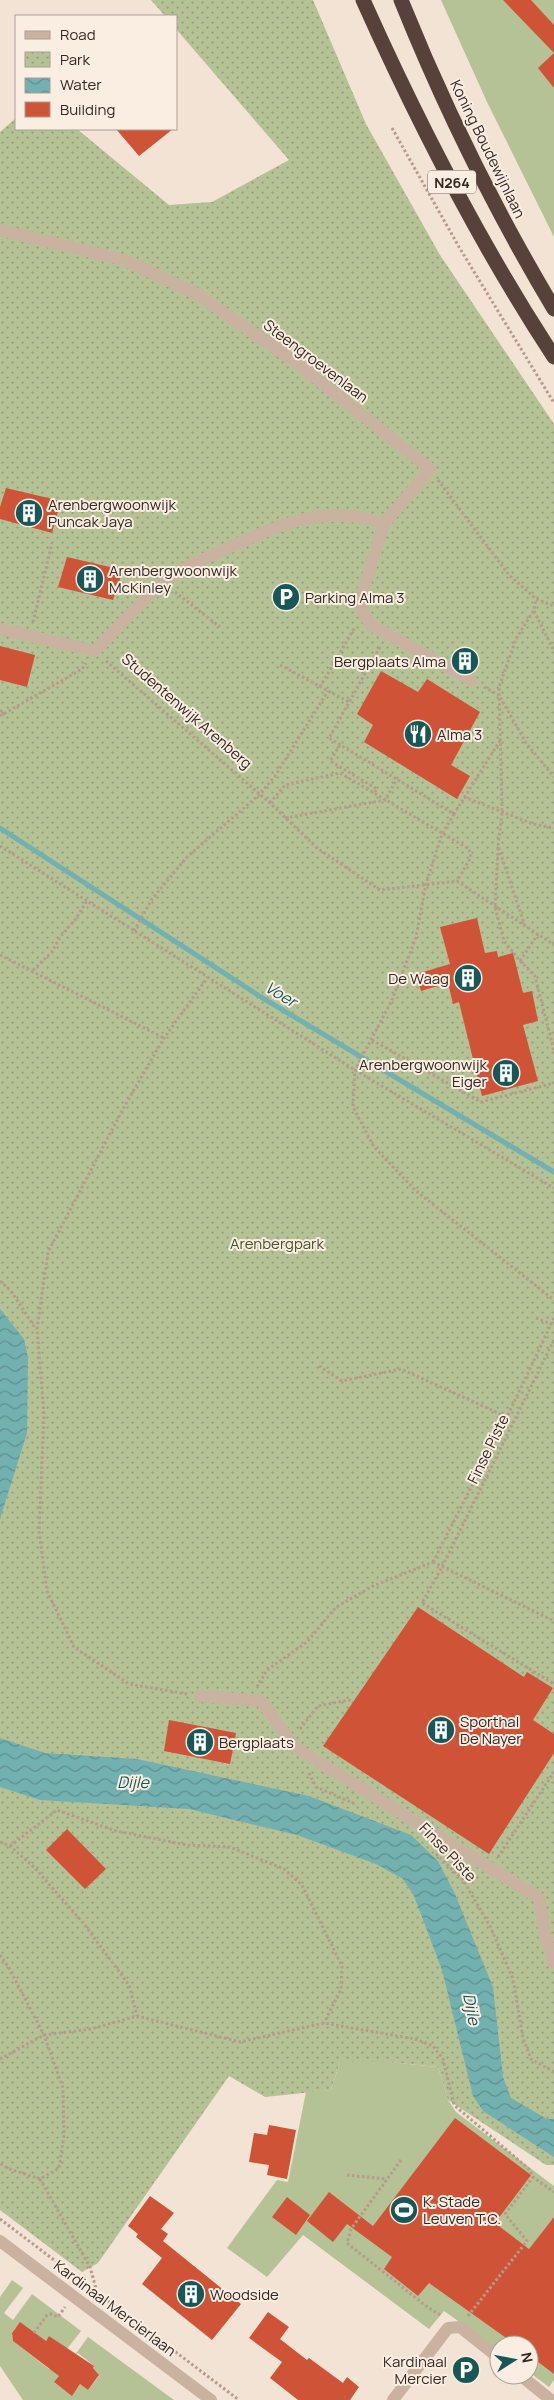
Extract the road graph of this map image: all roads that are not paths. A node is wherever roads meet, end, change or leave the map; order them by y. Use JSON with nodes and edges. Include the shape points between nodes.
{"nodes":[{"id":1,"x":363,"y":0,"type":"edge"},
{"id":2,"x":402,"y":0,"type":"edge"},
{"id":3,"x":0,"y":230,"type":"edge"},
{"id":4,"x":554,"y":309,"type":"edge"},
{"id":5,"x":554,"y":357,"type":"edge"},
{"id":6,"x":384,"y":524,"type":"junction"},
{"id":7,"x":0,"y":629,"type":"edge"},
{"id":8,"x":471,"y":680,"type":"dead end"},
{"id":9,"x":200,"y":1696,"type":"road end"},
{"id":10,"x":554,"y":1963,"type":"edge"},
{"id":11,"x":0,"y":2241,"type":"edge"},
{"id":12,"x":489,"y":2350,"type":"edge"},
{"id":13,"x":535,"y":2385,"type":"edge"},
{"id":14,"x":552,"y":2397,"type":"edge"},
{"id":15,"x":211,"y":2400,"type":"edge"},
{"id":16,"x":392,"y":2400,"type":"edge"}],
"edges":[{"from":1,"to":5,"type":"highway","number":"N264","via":[[395,71],[462,201]]},
{"from":2,"to":4,"type":"highway","name":"Koning Boudewijnlaan","number":"N264","via":[[426,62],[494,204]]},
{"from":3,"to":6,"type":"street","name":"Steengroevenlaan","via":[[124,260],[195,293],[293,360],[430,469]]},
{"from":6,"to":7,"type":"street","via":[[369,519],[314,516],[276,526],[202,560],[162,583],[94,651]]},
{"from":6,"to":8,"type":"street","via":[[362,594],[363,613],[371,625]]},
{"from":9,"to":10,"type":"street","via":[[261,1701],[296,1748],[539,1898],[546,1940]]},
{"from":11,"to":15,"type":"street","name":"Kardinaal Mercierlaan"},
{"from":12,"to":16,"type":"street","via":[[460,2327],[448,2328]]},
{"from":13,"to":14,"type":"street"}]}
